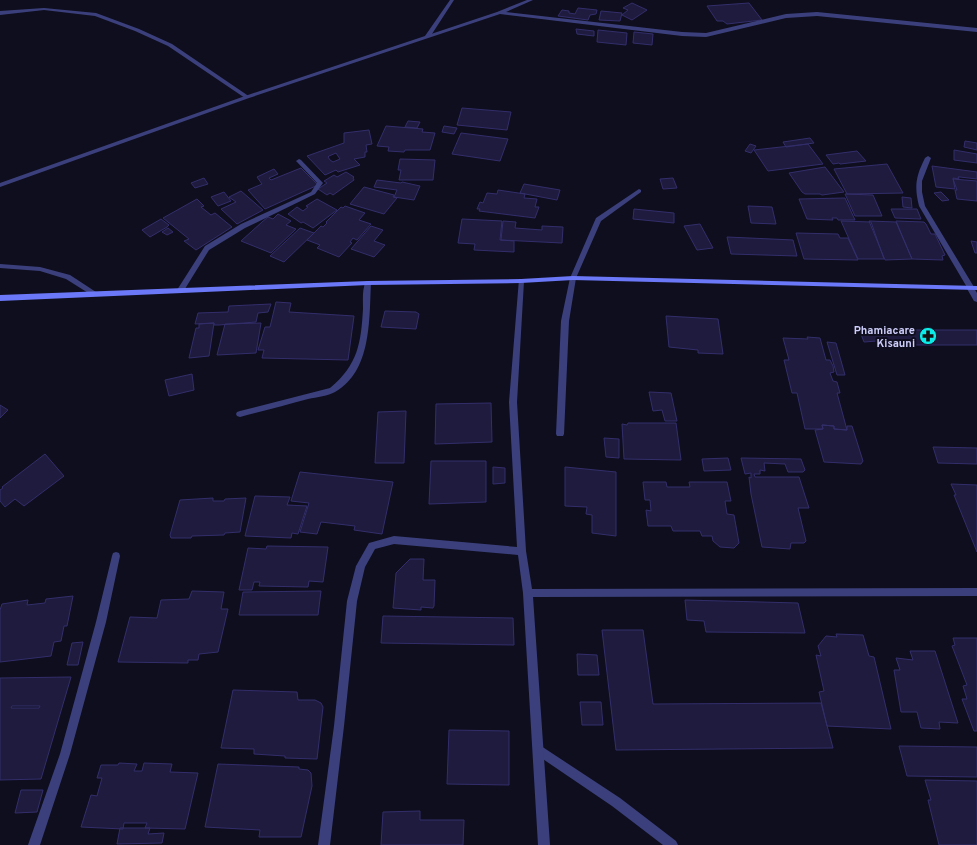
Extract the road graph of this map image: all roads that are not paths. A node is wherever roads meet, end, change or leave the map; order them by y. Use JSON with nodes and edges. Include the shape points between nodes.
{"nodes":[{"id":1,"x":452,"y":0,"type":"edge"},
{"id":2,"x":532,"y":0,"type":"edge"},
{"id":3,"x":0,"y":13,"type":"edge"},
{"id":4,"x":499,"y":13,"type":"junction"},
{"id":5,"x":977,"y":30,"type":"edge"},
{"id":6,"x":428,"y":36,"type":"junction"},
{"id":7,"x":247,"y":97,"type":"junction"},
{"id":8,"x":928,"y":158,"type":"dead end"},
{"id":9,"x":299,"y":161,"type":"dead end"},
{"id":10,"x":0,"y":185,"type":"edge"},
{"id":11,"x":639,"y":191,"type":"dead end"},
{"id":12,"x":0,"y":266,"type":"edge"},
{"id":13,"x":572,"y":278,"type":"junction"},
{"id":14,"x":521,"y":281,"type":"junction"},
{"id":15,"x":368,"y":283,"type":"junction"},
{"id":16,"x":974,"y":288,"type":"edge"},
{"id":17,"x":181,"y":290,"type":"junction"},
{"id":18,"x":95,"y":294,"type":"junction"},
{"id":19,"x":0,"y":298,"type":"edge"},
{"id":20,"x":977,"y":300,"type":"edge"},
{"id":21,"x":240,"y":414,"type":"dead end"},
{"id":22,"x":560,"y":434,"type":"dead end"},
{"id":23,"x":522,"y":551,"type":"junction"},
{"id":24,"x":116,"y":556,"type":"dead end"},
{"id":25,"x":977,"y":592,"type":"edge"},
{"id":26,"x":528,"y":593,"type":"junction"},
{"id":27,"x":538,"y":749,"type":"junction"},
{"id":28,"x":34,"y":845,"type":"edge"},
{"id":29,"x":324,"y":845,"type":"edge"},
{"id":30,"x":544,"y":845,"type":"edge"},
{"id":31,"x":672,"y":845,"type":"edge"}],
"edges":[{"from":1,"to":6,"type":"street"},
{"from":2,"to":4,"type":"street"},
{"from":3,"to":7,"type":"street","via":[[44,9],[96,15],[170,45]]},
{"from":4,"to":5,"type":"street","via":[[706,35],[786,16],[817,14]]},
{"from":4,"to":6,"type":"street"},
{"from":6,"to":7,"type":"street"},
{"from":7,"to":10,"type":"street"},
{"from":8,"to":16,"type":"street","via":[[919,178],[918,191],[922,206]]},
{"from":9,"to":17,"type":"street","via":[[320,183],[318,188],[313,193],[243,226],[207,248]]},
{"from":11,"to":13,"type":"street","via":[[598,220]]},
{"from":12,"to":18,"type":"street","via":[[40,269],[68,277]]},
{"from":13,"to":14,"type":"main road"},
{"from":13,"to":16,"type":"main road"},
{"from":13,"to":22,"type":"street","via":[[565,321]]},
{"from":14,"to":15,"type":"main road"},
{"from":14,"to":23,"type":"street","via":[[513,402]]},
{"from":15,"to":17,"type":"main road"},
{"from":15,"to":21,"type":"street","via":[[364,341],[355,368],[343,383],[332,390]]},
{"from":16,"to":20,"type":"street"},
{"from":17,"to":18,"type":"main road"},
{"from":18,"to":19,"type":"main road"},
{"from":23,"to":26,"type":"street"},
{"from":23,"to":29,"type":"street","via":[[394,540],[372,546],[361,566],[352,601]]},
{"from":24,"to":28,"type":"street","via":[[65,754]]},
{"from":25,"to":26,"type":"street"},
{"from":26,"to":27,"type":"street"},
{"from":27,"to":30,"type":"street"},
{"from":27,"to":31,"type":"street","via":[[616,802]]}]}
